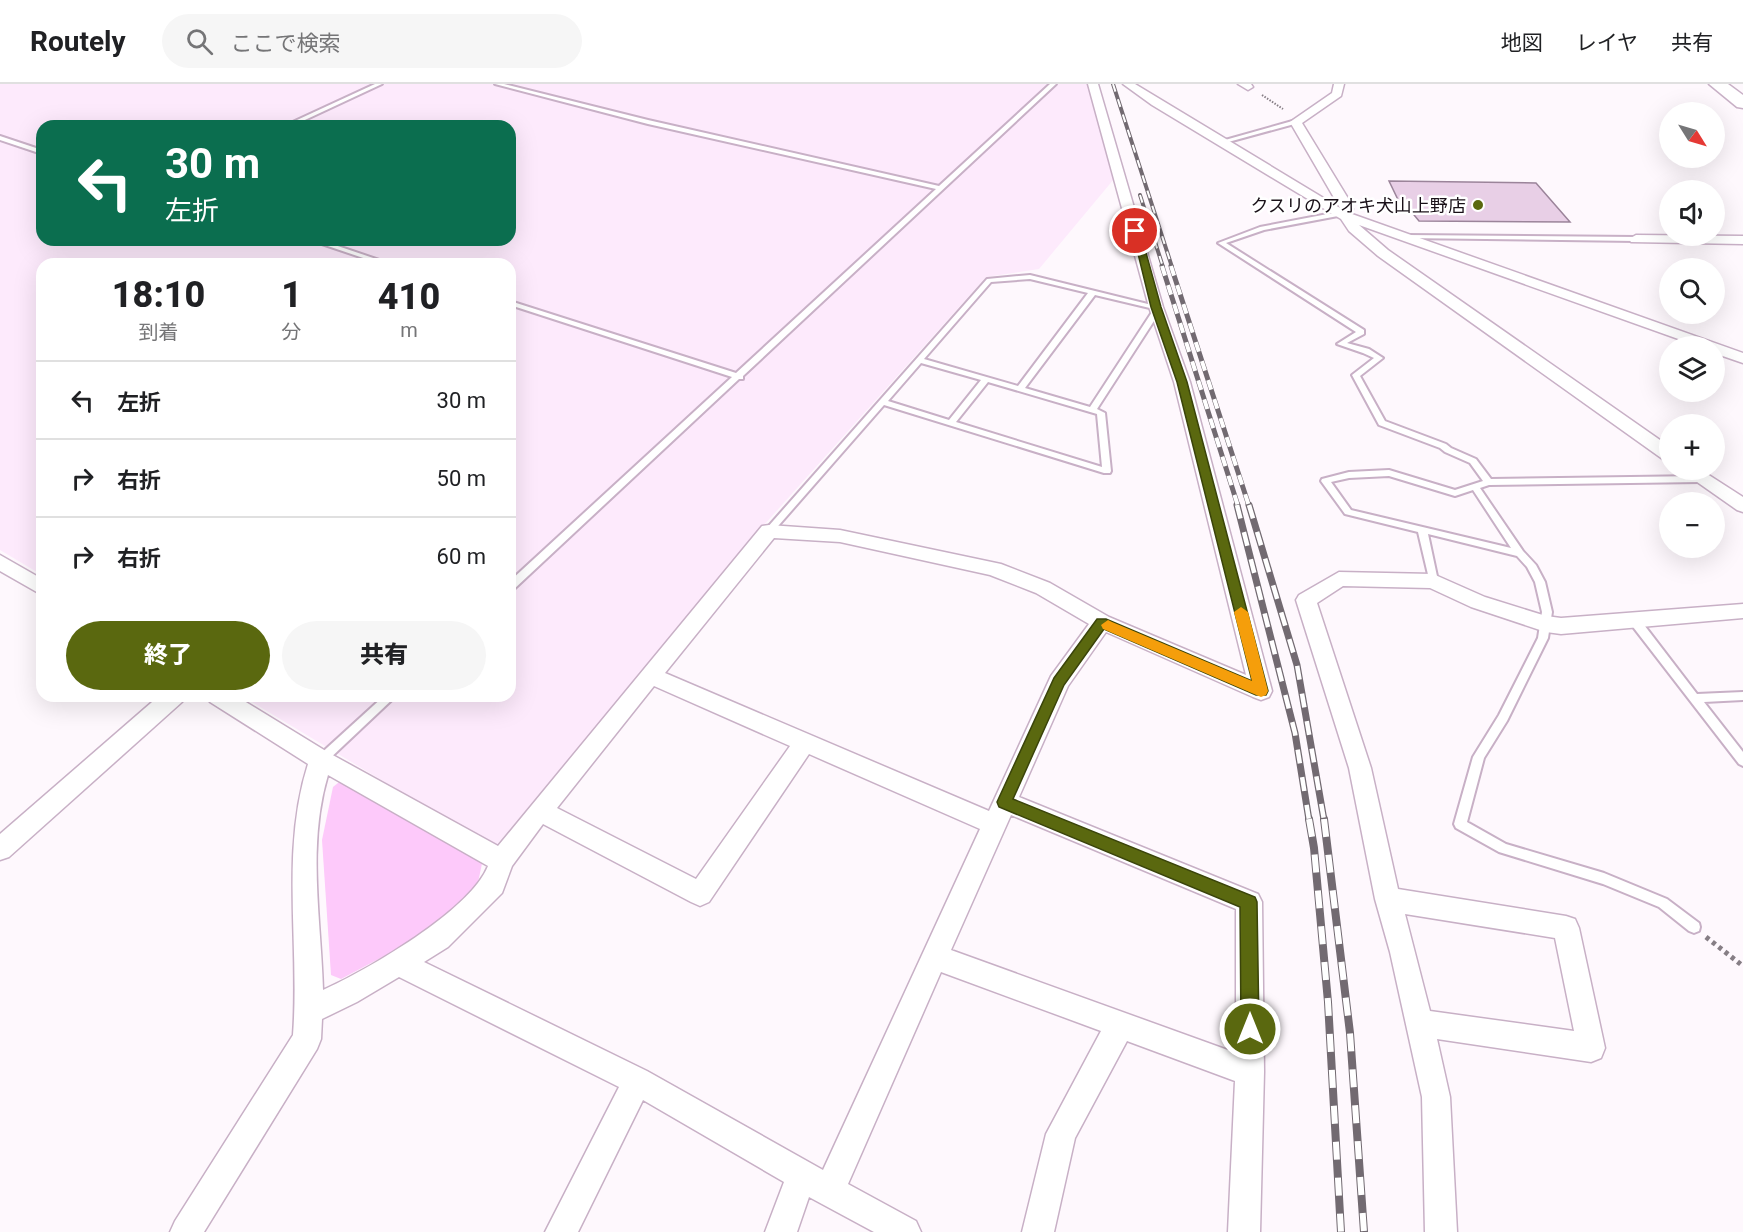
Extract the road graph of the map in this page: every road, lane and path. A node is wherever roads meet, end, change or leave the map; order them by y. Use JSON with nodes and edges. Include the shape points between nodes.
{"nodes":[{"id":1,"x":379,"y":84,"type":"edge"},
{"id":2,"x":498,"y":84,"type":"edge"},
{"id":3,"x":1053,"y":84,"type":"edge"},
{"id":4,"x":1093,"y":84,"type":"edge"},
{"id":5,"x":1128,"y":84,"type":"edge"},
{"id":6,"x":1339,"y":84,"type":"edge"},
{"id":7,"x":1717,"y":84,"type":"edge"},
{"id":8,"x":1245,"y":86,"type":"edge"},
{"id":9,"x":1743,"y":103,"type":"edge"},
{"id":10,"x":299,"y":120,"type":"edge"},
{"id":11,"x":1298,"y":121,"type":"junction"},
{"id":12,"x":0,"y":138,"type":"edge"},
{"id":13,"x":1221,"y":142,"type":"junction"},
{"id":14,"x":36,"y":150,"type":"edge"},
{"id":15,"x":940,"y":188,"type":"junction"},
{"id":16,"x":1345,"y":216,"type":"junction"},
{"id":17,"x":1406,"y":237,"type":"junction"},
{"id":18,"x":1636,"y":239,"type":"joint"},
{"id":19,"x":1743,"y":240,"type":"edge"},
{"id":20,"x":332,"y":246,"type":"edge"},
{"id":21,"x":369,"y":258,"type":"edge"},
{"id":22,"x":1093,"y":292,"type":"junction"},
{"id":23,"x":516,"y":305,"type":"edge"},
{"id":24,"x":1156,"y":308,"type":"junction"},
{"id":25,"x":1682,"y":336,"type":"edge"},
{"id":26,"x":1725,"y":351,"type":"edge"},
{"id":27,"x":1743,"y":358,"type":"edge"},
{"id":28,"x":920,"y":360,"type":"junction"},
{"id":29,"x":740,"y":377,"type":"junction"},
{"id":30,"x":986,"y":379,"type":"junction"},
{"id":31,"x":1020,"y":389,"type":"junction"},
{"id":32,"x":883,"y":402,"type":"junction"},
{"id":33,"x":1092,"y":410,"type":"junction"},
{"id":34,"x":951,"y":423,"type":"junction"},
{"id":35,"x":1659,"y":448,"type":"edge"},
{"id":36,"x":1659,"y":475,"type":"edge"},
{"id":37,"x":1704,"y":480,"type":"edge"},
{"id":38,"x":1488,"y":482,"type":"junction"},
{"id":39,"x":1475,"y":487,"type":"junction"},
{"id":40,"x":1743,"y":506,"type":"edge"},
{"id":41,"x":1422,"y":530,"type":"junction"},
{"id":42,"x":770,"y":531,"type":"junction"},
{"id":43,"x":1520,"y":553,"type":"junction"},
{"id":44,"x":0,"y":562,"type":"edge"},
{"id":45,"x":1433,"y":581,"type":"junction"},
{"id":46,"x":516,"y":582,"type":"edge"},
{"id":47,"x":36,"y":584,"type":"edge"},
{"id":48,"x":1743,"y":611,"type":"edge"},
{"id":49,"x":1634,"y":620,"type":"junction"},
{"id":50,"x":1102,"y":622,"type":"junction"},
{"id":51,"x":1546,"y":624,"type":"junction"},
{"id":52,"x":652,"y":676,"type":"junction"},
{"id":53,"x":1743,"y":696,"type":"edge"},
{"id":54,"x":1696,"y":698,"type":"junction"},
{"id":55,"x":167,"y":702,"type":"edge"},
{"id":56,"x":228,"y":702,"type":"edge"},
{"id":57,"x":384,"y":702,"type":"edge"},
{"id":58,"x":806,"y":741,"type":"junction"},
{"id":59,"x":321,"y":759,"type":"junction"},
{"id":60,"x":1743,"y":761,"type":"edge"},
{"id":61,"x":540,"y":811,"type":"junction"},
{"id":62,"x":999,"y":813,"type":"junction"},
{"id":63,"x":0,"y":849,"type":"edge"},
{"id":64,"x":502,"y":861,"type":"junction"},
{"id":65,"x":1388,"y":898,"type":"junction"},
{"id":66,"x":1694,"y":927,"type":"joint"},
{"id":67,"x":934,"y":957,"type":"junction"},
{"id":68,"x":397,"y":962,"type":"junction"},
{"id":69,"x":1743,"y":966,"type":"edge"},
{"id":70,"x":311,"y":1010,"type":"junction"},
{"id":71,"x":1420,"y":1023,"type":"junction"},
{"id":72,"x":1120,"y":1025,"type":"junction"},
{"id":73,"x":1250,"y":1072,"type":"junction"},
{"id":74,"x":637,"y":1082,"type":"junction"},
{"id":75,"x":801,"y":1176,"type":"junction"},
{"id":76,"x":829,"y":1191,"type":"junction"},
{"id":77,"x":186,"y":1232,"type":"edge"},
{"id":78,"x":561,"y":1232,"type":"edge"},
{"id":79,"x":781,"y":1232,"type":"edge"},
{"id":80,"x":905,"y":1232,"type":"edge"},
{"id":81,"x":1038,"y":1232,"type":"edge"},
{"id":82,"x":1244,"y":1232,"type":"edge"},
{"id":83,"x":1441,"y":1232,"type":"edge"}],
"edges":[{"from":1,"to":10,"type":"lane"},
{"from":2,"to":15,"type":"lane"},
{"from":3,"to":15,"type":"lane"},
{"from":4,"to":24,"type":"street"},
{"from":5,"to":13,"type":"street"},
{"from":6,"to":11,"type":"street","via":[[1337,94]]},
{"from":7,"to":9,"type":"main road"},
{"from":8,"to":11,"type":"path"},
{"from":11,"to":13,"type":"lane"},
{"from":11,"to":16,"type":"street","via":[[1343,200]]},
{"from":12,"to":14,"type":"lane"},
{"from":13,"to":16,"type":"street"},
{"from":15,"to":29,"type":"lane"},
{"from":16,"to":17,"type":"street"},
{"from":16,"to":35,"type":"street","via":[[1383,253]]},
{"from":16,"to":38,"type":"lane","via":[[1262,228],[1221,243],[1361,333],[1341,344],[1379,358],[1356,375],[1382,423],[1473,461]]},
{"from":17,"to":18,"type":"lane"},
{"from":17,"to":25,"type":"street"},
{"from":18,"to":19,"type":"street"},
{"from":20,"to":21,"type":"lane"},
{"from":22,"to":24,"type":"lane"},
{"from":22,"to":28,"type":"lane","via":[[1030,277],[989,280]]},
{"from":22,"to":31,"type":"lane"},
{"from":23,"to":29,"type":"lane"},
{"from":24,"to":33,"type":"lane"},
{"from":24,"to":50,"type":"street","via":[[1182,382],[1261,691]]},
{"from":26,"to":27,"type":"street"},
{"from":28,"to":30,"type":"lane"},
{"from":28,"to":32,"type":"lane"},
{"from":29,"to":46,"type":"lane"},
{"from":30,"to":31,"type":"lane"},
{"from":30,"to":34,"type":"lane"},
{"from":31,"to":33,"type":"lane"},
{"from":32,"to":34,"type":"lane"},
{"from":32,"to":42,"type":"lane"},
{"from":33,"to":34,"type":"lane","via":[[1101,413],[1107,471]]},
{"from":36,"to":38,"type":"lane"},
{"from":37,"to":40,"type":"street"},
{"from":38,"to":39,"type":"lane"},
{"from":39,"to":41,"type":"lane","via":[[1455,493],[1389,473],[1325,481],[1348,512]]},
{"from":39,"to":43,"type":"lane"},
{"from":41,"to":43,"type":"lane"},
{"from":41,"to":45,"type":"lane"},
{"from":42,"to":50,"type":"street","via":[[840,536],[994,568],[1043,588]]},
{"from":42,"to":52,"type":"street"},
{"from":43,"to":51,"type":"lane","via":[[1540,582]]},
{"from":44,"to":47,"type":"street"},
{"from":45,"to":51,"type":"street","via":[[1478,602]]},
{"from":45,"to":65,"type":"street","via":[[1339,579],[1306,600],[1360,768]]},
{"from":48,"to":49,"type":"street"},
{"from":49,"to":51,"type":"street"},
{"from":49,"to":54,"type":"lane"},
{"from":50,"to":62,"type":"street","via":[[1059,682]]},
{"from":51,"to":66,"type":"lane","via":[[1543,638],[1503,718],[1479,757],[1460,824],[1503,848],[1604,879],[1663,903]]},
{"from":52,"to":58,"type":"street"},
{"from":52,"to":61,"type":"street"},
{"from":53,"to":54,"type":"lane"},
{"from":54,"to":60,"type":"lane"},
{"from":55,"to":63,"type":"street"},
{"from":56,"to":59,"type":"street"},
{"from":57,"to":59,"type":"lane"},
{"from":58,"to":61,"type":"street","via":[[700,894]]},
{"from":58,"to":62,"type":"street"},
{"from":59,"to":64,"type":"street"},
{"from":59,"to":70,"type":"street","via":[[311,784],[305,847]]},
{"from":61,"to":64,"type":"street"},
{"from":62,"to":67,"type":"street"},
{"from":62,"to":73,"type":"street","via":[[1249,902]]},
{"from":64,"to":68,"type":"street","via":[[493,885],[439,938]]},
{"from":65,"to":71,"type":"street"},
{"from":65,"to":71,"type":"street","via":[[1566,928],[1591,1048]]},
{"from":66,"to":69,"type":"path"},
{"from":67,"to":72,"type":"street"},
{"from":67,"to":76,"type":"street"},
{"from":68,"to":70,"type":"street"},
{"from":68,"to":74,"type":"street"},
{"from":70,"to":77,"type":"street","via":[[307,1039]]},
{"from":71,"to":83,"type":"street","via":[[1436,1097]]},
{"from":72,"to":73,"type":"street"},
{"from":72,"to":81,"type":"street","via":[[1061,1134]]},
{"from":73,"to":82,"type":"street"},
{"from":74,"to":75,"type":"street"},
{"from":74,"to":78,"type":"street"},
{"from":75,"to":76,"type":"street"},
{"from":75,"to":79,"type":"street"},
{"from":76,"to":80,"type":"street"}]}
